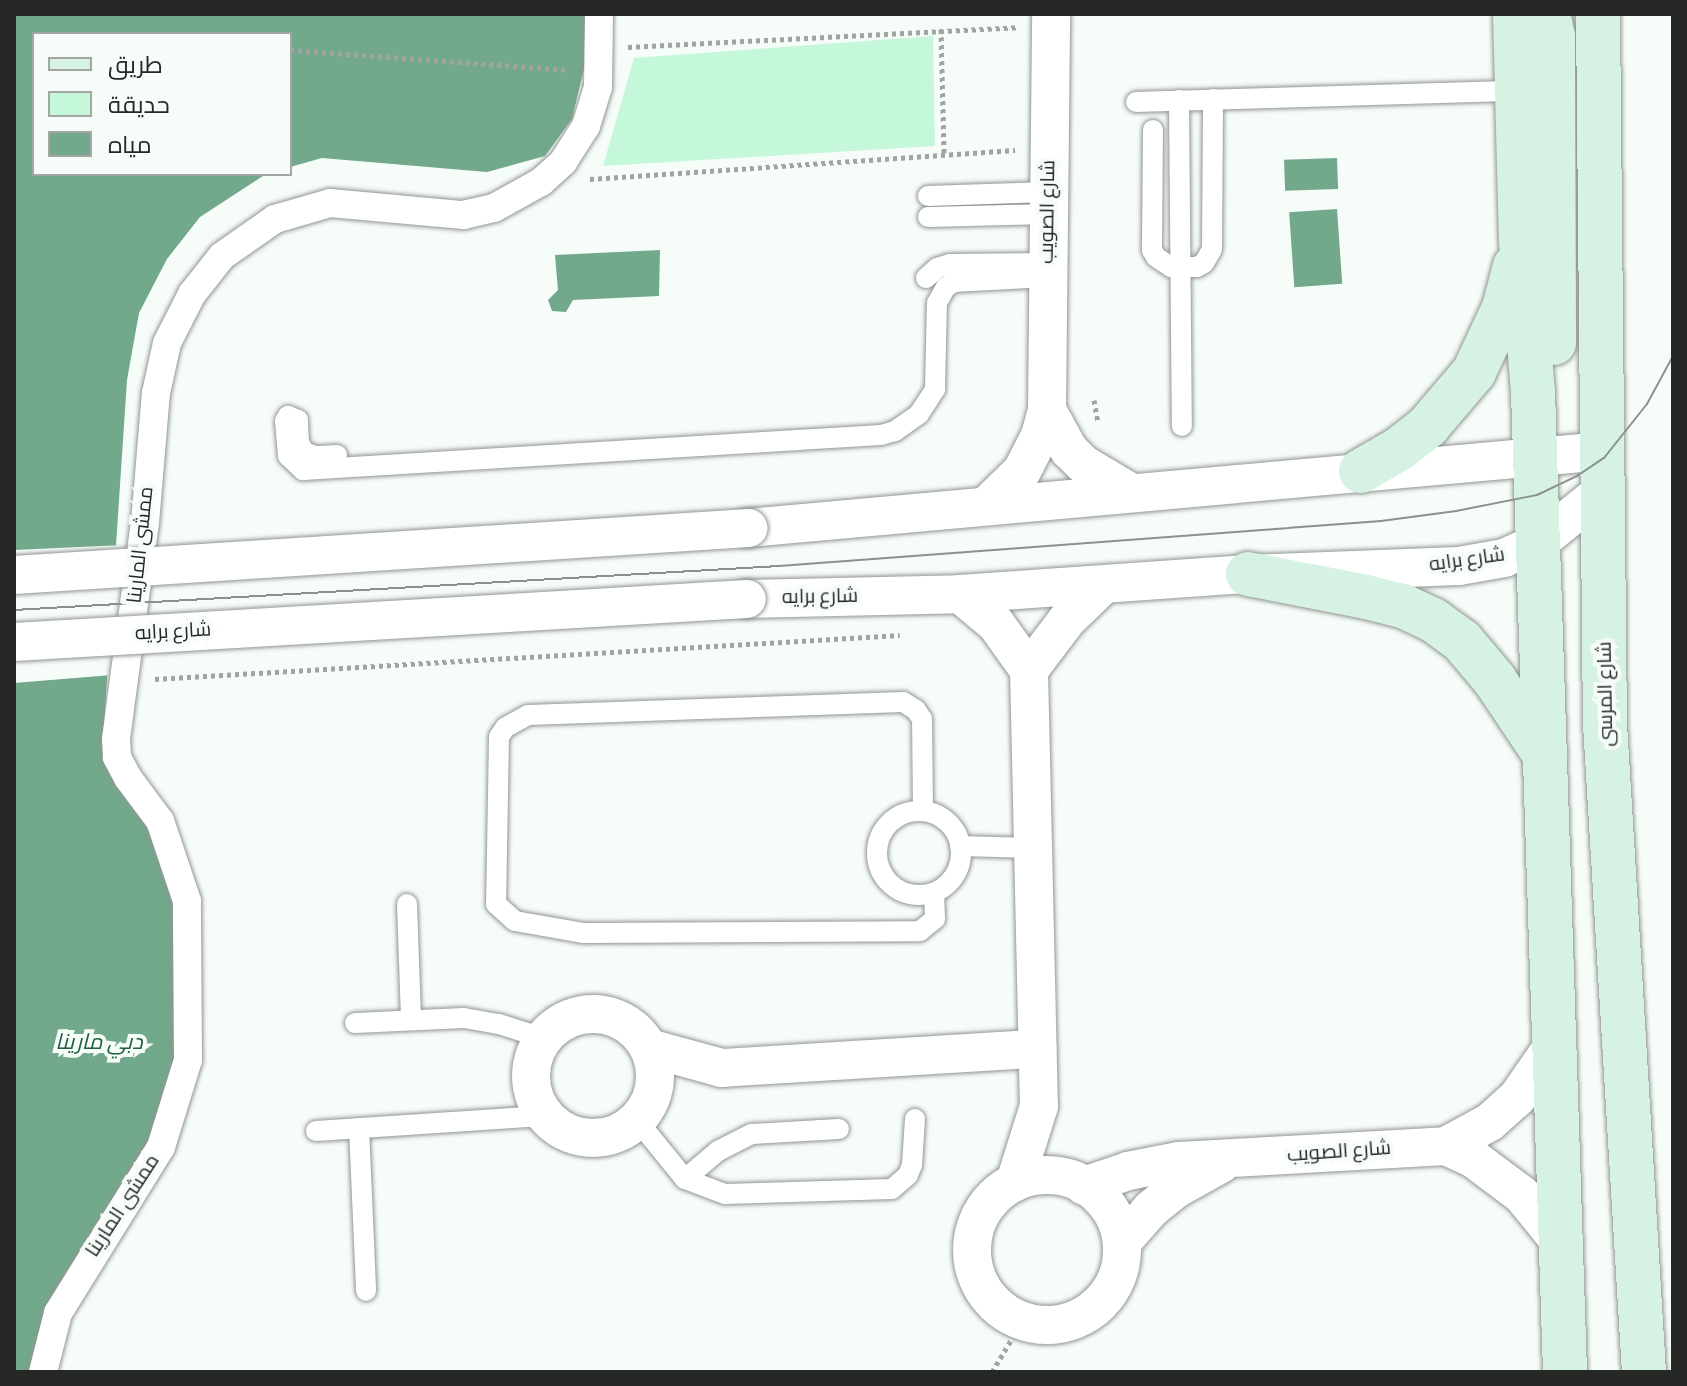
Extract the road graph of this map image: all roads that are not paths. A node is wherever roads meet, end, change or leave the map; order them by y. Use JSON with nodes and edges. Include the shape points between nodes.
{"nodes":[{"id":1,"x":599,"y":14,"type":"edge"},
{"id":2,"x":1515,"y":14,"type":"edge"},
{"id":3,"x":1548,"y":14,"type":"edge"},
{"id":4,"x":1598,"y":14,"type":"edge"},
{"id":5,"x":1051,"y":20,"type":"edge"},
{"id":6,"x":1515,"y":91,"type":"junction"},
{"id":7,"x":1213,"y":99,"type":"junction"},
{"id":8,"x":1179,"y":100,"type":"junction"},
{"id":9,"x":1136,"y":102,"type":"dead end"},
{"id":10,"x":1153,"y":130,"type":"dead end"},
{"id":11,"x":928,"y":196,"type":"dead end"},
{"id":12,"x":1048,"y":203,"type":"junction"},
{"id":13,"x":928,"y":217,"type":"dead end"},
{"id":14,"x":1521,"y":241,"type":"junction"},
{"id":15,"x":1181,"y":267,"type":"junction"},
{"id":16,"x":1047,"y":270,"type":"junction"},
{"id":17,"x":926,"y":278,"type":"dead end"},
{"id":18,"x":1047,"y":410,"type":"junction"},
{"id":19,"x":1182,"y":426,"type":"dead end"},
{"id":20,"x":1541,"y":454,"type":"junction"},
{"id":21,"x":337,"y":455,"type":"dead end"},
{"id":22,"x":1604,"y":468,"type":"junction"},
{"id":23,"x":1361,"y":471,"type":"junction"},
{"id":24,"x":1130,"y":492,"type":"junction"},
{"id":25,"x":986,"y":506,"type":"junction"},
{"id":26,"x":1539,"y":560,"type":"junction"},
{"id":27,"x":1248,"y":574,"type":"junction"},
{"id":28,"x":14,"y":575,"type":"edge"},
{"id":29,"x":1103,"y":585,"type":"junction"},
{"id":30,"x":960,"y":594,"type":"junction"},
{"id":31,"x":14,"y":642,"type":"edge"},
{"id":32,"x":1029,"y":670,"type":"junction"},
{"id":33,"x":1605,"y":724,"type":"junction"},
{"id":34,"x":1545,"y":755,"type":"junction"},
{"id":35,"x":923,"y":811,"type":"junction"},
{"id":36,"x":960,"y":846,"type":"junction"},
{"id":37,"x":1033,"y":848,"type":"junction"},
{"id":38,"x":934,"y":893,"type":"junction"},
{"id":39,"x":407,"y":904,"type":"dead end"},
{"id":40,"x":411,"y":1018,"type":"junction"},
{"id":41,"x":355,"y":1023,"type":"dead end"},
{"id":42,"x":543,"y":1038,"type":"junction"},
{"id":43,"x":1553,"y":1046,"type":"junction"},
{"id":44,"x":649,"y":1048,"type":"junction"},
{"id":45,"x":1037,"y":1049,"type":"junction"},
{"id":46,"x":722,"y":1068,"type":"junction"},
{"id":47,"x":1039,"y":1106,"type":"junction"},
{"id":48,"x":643,"y":1112,"type":"junction"},
{"id":49,"x":543,"y":1116,"type":"junction"},
{"id":50,"x":915,"y":1119,"type":"dead end"},
{"id":51,"x":359,"y":1128,"type":"junction"},
{"id":52,"x":839,"y":1129,"type":"dead end"},
{"id":53,"x":316,"y":1131,"type":"dead end"},
{"id":54,"x":1446,"y":1146,"type":"junction"},
{"id":55,"x":1231,"y":1159,"type":"junction"},
{"id":56,"x":685,"y":1179,"type":"junction"},
{"id":57,"x":1015,"y":1182,"type":"junction"},
{"id":58,"x":1077,"y":1182,"type":"junction"},
{"id":59,"x":1122,"y":1242,"type":"junction"},
{"id":60,"x":1560,"y":1242,"type":"junction"},
{"id":61,"x":366,"y":1291,"type":"dead end"},
{"id":62,"x":43,"y":1372,"type":"edge"},
{"id":63,"x":1565,"y":1372,"type":"edge"},
{"id":64,"x":1644,"y":1372,"type":"edge"}],
"edges":[{"from":1,"to":62,"type":"street","name":"ممشى المارينا","via":[[598,87],[586,126],[563,162],[541,182],[494,208],[463,215],[330,203],[275,219],[222,256],[192,294],[167,343],[156,393],[116,739],[117,757],[128,778],[155,811],[187,901],[188,1060],[161,1147],[58,1313]]},
{"from":2,"to":6,"type":"main road"},
{"from":3,"to":20,"type":"main road","via":[[1553,36],[1556,251]]},
{"from":4,"to":22,"type":"main road","name":"شارع المرسى"},
{"from":5,"to":12,"type":"street","name":"شارع الصويب"},
{"from":6,"to":7,"type":"lane"},
{"from":6,"to":14,"type":"main road"},
{"from":7,"to":8,"type":"lane"},
{"from":7,"to":15,"type":"lane","via":[[1212,249],[1204,263]]},
{"from":8,"to":9,"type":"lane"},
{"from":8,"to":15,"type":"lane"},
{"from":10,"to":15,"type":"lane","via":[[1152,250],[1163,264]]},
{"from":11,"to":12,"type":"lane"},
{"from":12,"to":13,"type":"lane"},
{"from":12,"to":16,"type":"street","name":"شارع الصويب"},
{"from":14,"to":20,"type":"main road"},
{"from":14,"to":23,"type":"main road","via":[[1504,308],[1474,372],[1428,426]]},
{"from":15,"to":19,"type":"lane"},
{"from":16,"to":17,"type":"lane","via":[[950,264]]},
{"from":16,"to":18,"type":"street","name":"شارع الصويب"},
{"from":16,"to":21,"type":"lane","via":[[946,287],[937,303],[935,389],[919,414],[881,435],[303,470],[288,456],[288,416],[297,418],[304,452]]},
{"from":18,"to":24,"type":"street","name":"شارع الصويب","via":[[1083,464]]},
{"from":18,"to":25,"type":"street","name":"شارع الصويب","via":[[1022,471]]},
{"from":20,"to":22,"type":"main road","via":[[1551,475],[1573,488],[1586,485]]},
{"from":20,"to":23,"type":"street"},
{"from":20,"to":26,"type":"main road"},
{"from":22,"to":26,"type":"street","name":"شارع برايه"},
{"from":22,"to":33,"type":"main road","name":"شارع المرسى"},
{"from":23,"to":24,"type":"street"},
{"from":24,"to":25,"type":"street"},
{"from":25,"to":28,"type":"street","bridge":true,"via":[[748,528]]},
{"from":26,"to":27,"type":"street","name":"شارع برايه"},
{"from":26,"to":33,"type":"main road","via":[[1583,592]]},
{"from":26,"to":34,"type":"main road"},
{"from":27,"to":29,"type":"street","name":"شارع برايه"},
{"from":27,"to":34,"type":"main road","via":[[1378,600],[1433,620],[1462,641],[1494,679]]},
{"from":29,"to":30,"type":"street","name":"شارع برايه"},
{"from":29,"to":32,"type":"street","via":[[1067,620]]},
{"from":30,"to":31,"type":"street","name":"شارع برايه","bridge":true,"via":[[747,599]]},
{"from":30,"to":32,"type":"street","via":[[996,624]]},
{"from":32,"to":37,"type":"street"},
{"from":33,"to":64,"type":"main road","name":"شارع المرسى"},
{"from":34,"to":43,"type":"main road"},
{"from":35,"to":36,"type":"lane","via":[[943,818]]},
{"from":35,"to":38,"type":"lane","via":[[904,813],[888,824],[878,840],[876,859],[883,877],[897,890]]},
{"from":35,"to":38,"type":"lane","via":[[922,719],[903,702],[528,715],[499,737],[496,904],[515,921],[584,933],[920,931],[935,919]]},
{"from":36,"to":37,"type":"lane"},
{"from":36,"to":38,"type":"lane","via":[[956,874]]},
{"from":37,"to":45,"type":"street"},
{"from":39,"to":40,"type":"lane"},
{"from":40,"to":41,"type":"lane"},
{"from":40,"to":42,"type":"lane","via":[[464,1018]]},
{"from":42,"to":44,"type":"street","via":[[558,1023],[599,1014],[619,1019]]},
{"from":42,"to":49,"type":"street","via":[[530,1077]]},
{"from":43,"to":54,"type":"street","name":"شارع الصويب","via":[[1517,1098],[1490,1122]]},
{"from":43,"to":60,"type":"main road"},
{"from":44,"to":46,"type":"street"},
{"from":44,"to":48,"type":"street","via":[[655,1075]]},
{"from":45,"to":46,"type":"street"},
{"from":45,"to":47,"type":"street"},
{"from":46,"to":48,"type":"street"},
{"from":47,"to":57,"type":"street"},
{"from":47,"to":58,"type":"street"},
{"from":48,"to":49,"type":"street","via":[[620,1133],[600,1139],[569,1134]]},
{"from":48,"to":56,"type":"lane"},
{"from":49,"to":51,"type":"lane"},
{"from":50,"to":56,"type":"lane","via":[[908,1175],[883,1192],[725,1194]]},
{"from":51,"to":53,"type":"lane"},
{"from":51,"to":61,"type":"lane"},
{"from":52,"to":56,"type":"lane","via":[[752,1134],[718,1151]]},
{"from":54,"to":55,"type":"street","name":"شارع الصويب"},
{"from":54,"to":60,"type":"street","via":[[1474,1159],[1522,1195]]},
{"from":55,"to":58,"type":"street","name":"شارع الصويب","via":[[1153,1165]]},
{"from":55,"to":59,"type":"street","via":[[1176,1189]]},
{"from":57,"to":58,"type":"street","via":[[1033,1176]]},
{"from":57,"to":59,"type":"street","via":[[995,1196],[980,1217],[974,1267],[992,1300],[1022,1322],[1047,1326],[1094,1309],[1111,1291]]},
{"from":58,"to":59,"type":"street","via":[[1103,1198]]},
{"from":60,"to":63,"type":"main road"}]}
